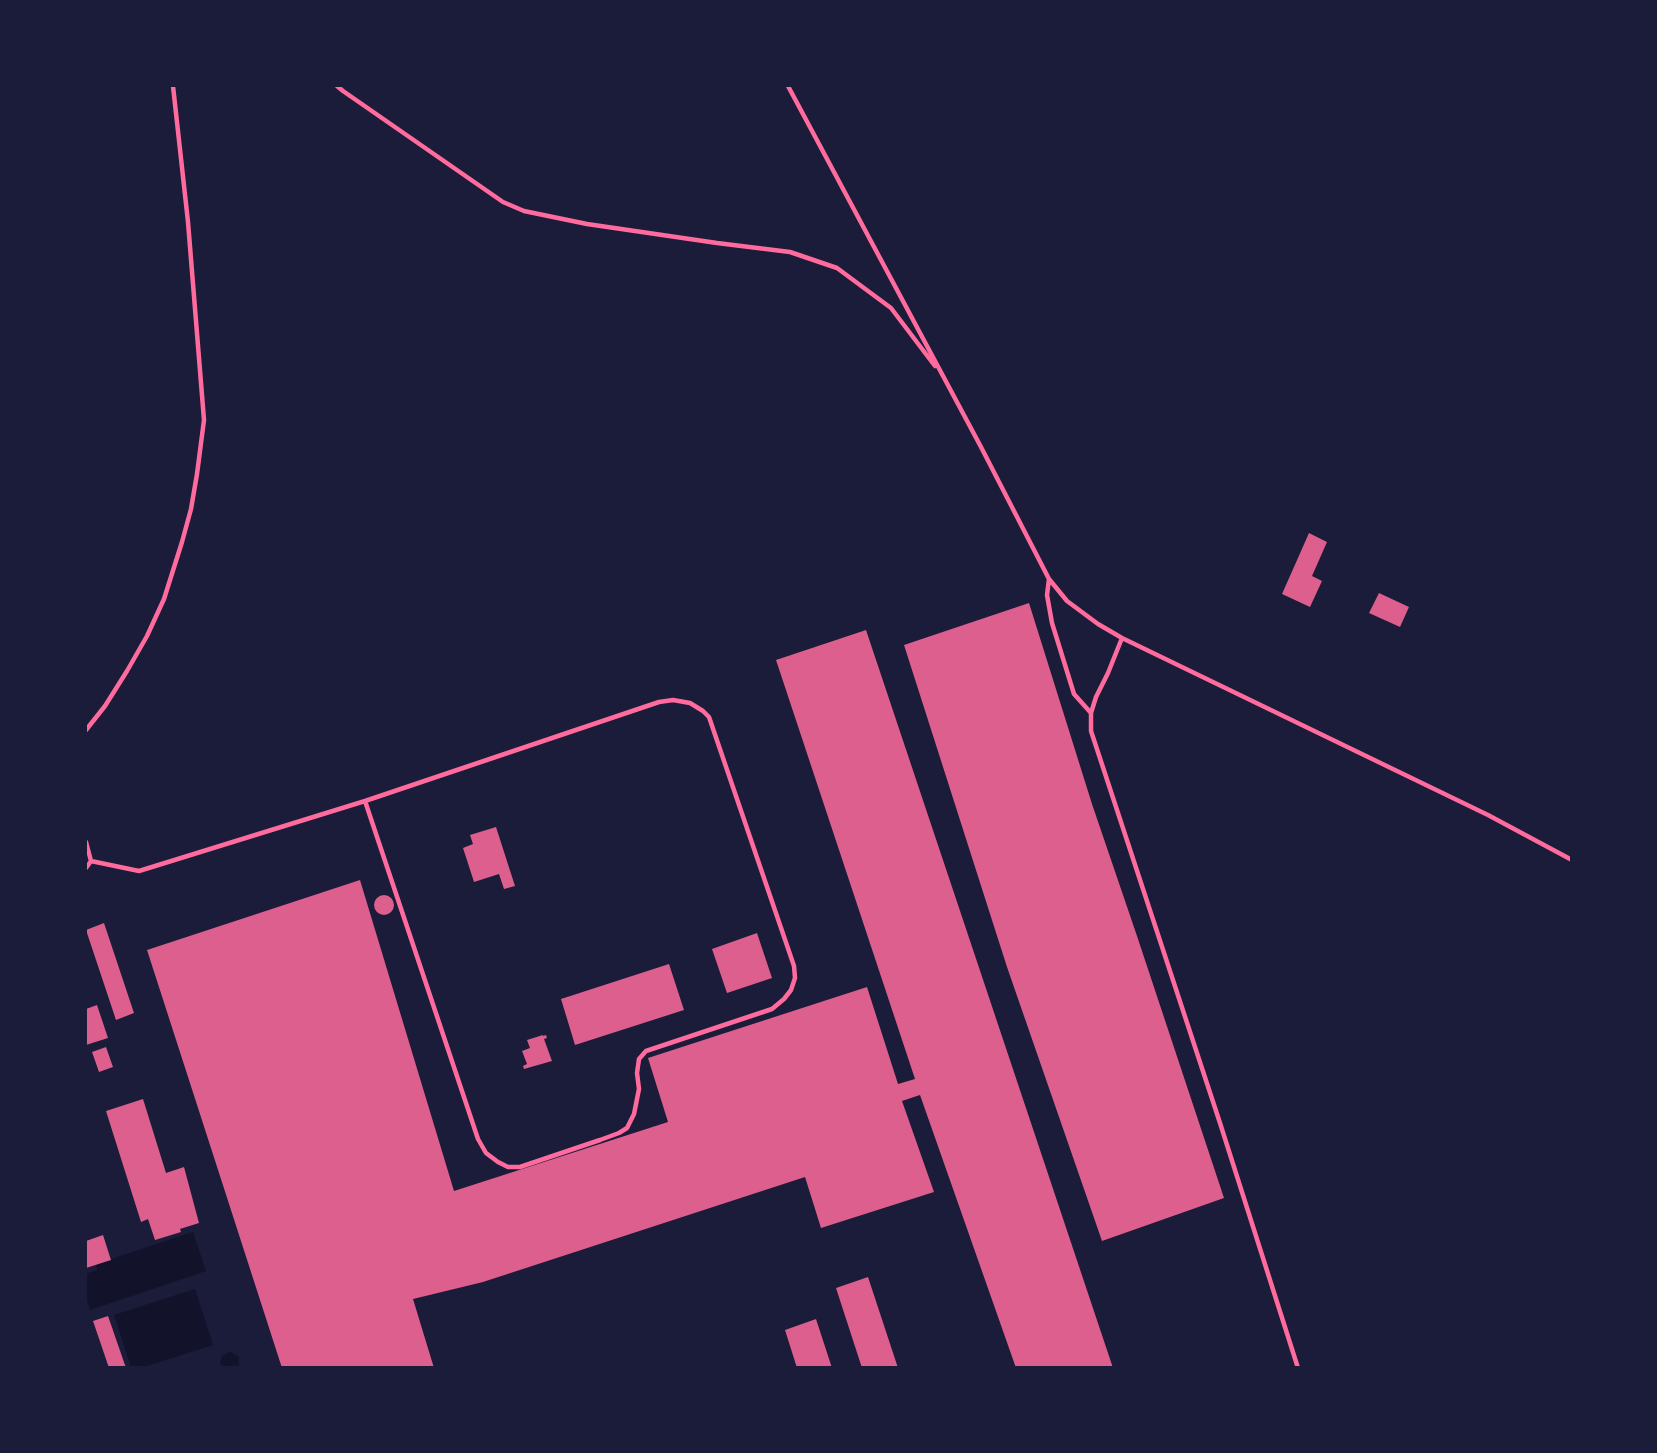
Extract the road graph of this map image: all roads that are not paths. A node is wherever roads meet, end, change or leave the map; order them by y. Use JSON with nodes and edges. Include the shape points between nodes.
{"nodes":[{"id":1,"x":173,"y":86,"type":"edge"},
{"id":2,"x":337,"y":86,"type":"edge"},
{"id":3,"x":788,"y":86,"type":"edge"},
{"id":4,"x":943,"y":376,"type":"junction"},
{"id":5,"x":1049,"y":579,"type":"junction"},
{"id":6,"x":1122,"y":638,"type":"junction"},
{"id":7,"x":1091,"y":713,"type":"junction"},
{"id":8,"x":86,"y":730,"type":"edge"},
{"id":9,"x":365,"y":801,"type":"junction"},
{"id":10,"x":86,"y":842,"type":"edge"},
{"id":11,"x":1572,"y":860,"type":"edge"},
{"id":12,"x":91,"y":861,"type":"junction"},
{"id":13,"x":86,"y":868,"type":"edge"},
{"id":14,"x":1298,"y":1368,"type":"edge"}],
"edges":[{"from":1,"to":8,"type":"lane","via":[[204,420],[197,474],[164,599],[128,671]]},
{"from":2,"to":4,"type":"lane","via":[[503,202],[524,211],[790,252],[837,268],[891,308]]},
{"from":3,"to":4,"type":"lane"},
{"from":4,"to":5,"type":"lane"},
{"from":5,"to":6,"type":"lane","via":[[1067,601]]},
{"from":5,"to":7,"type":"lane","via":[[1047,596],[1052,623],[1074,694]]},
{"from":6,"to":7,"type":"lane"},
{"from":6,"to":11,"type":"lane","via":[[1488,815]]},
{"from":7,"to":14,"type":"lane","via":[[1091,731]]},
{"from":9,"to":9,"type":"lane","via":[[659,702],[690,703],[709,717],[794,966],[791,990],[772,1009],[646,1051],[639,1059],[639,1089],[627,1128],[520,1167],[508,1167],[486,1153],[478,1139]]},
{"from":9,"to":12,"type":"lane","via":[[140,871]]},
{"from":10,"to":12,"type":"lane"},
{"from":12,"to":13,"type":"lane"}]}
